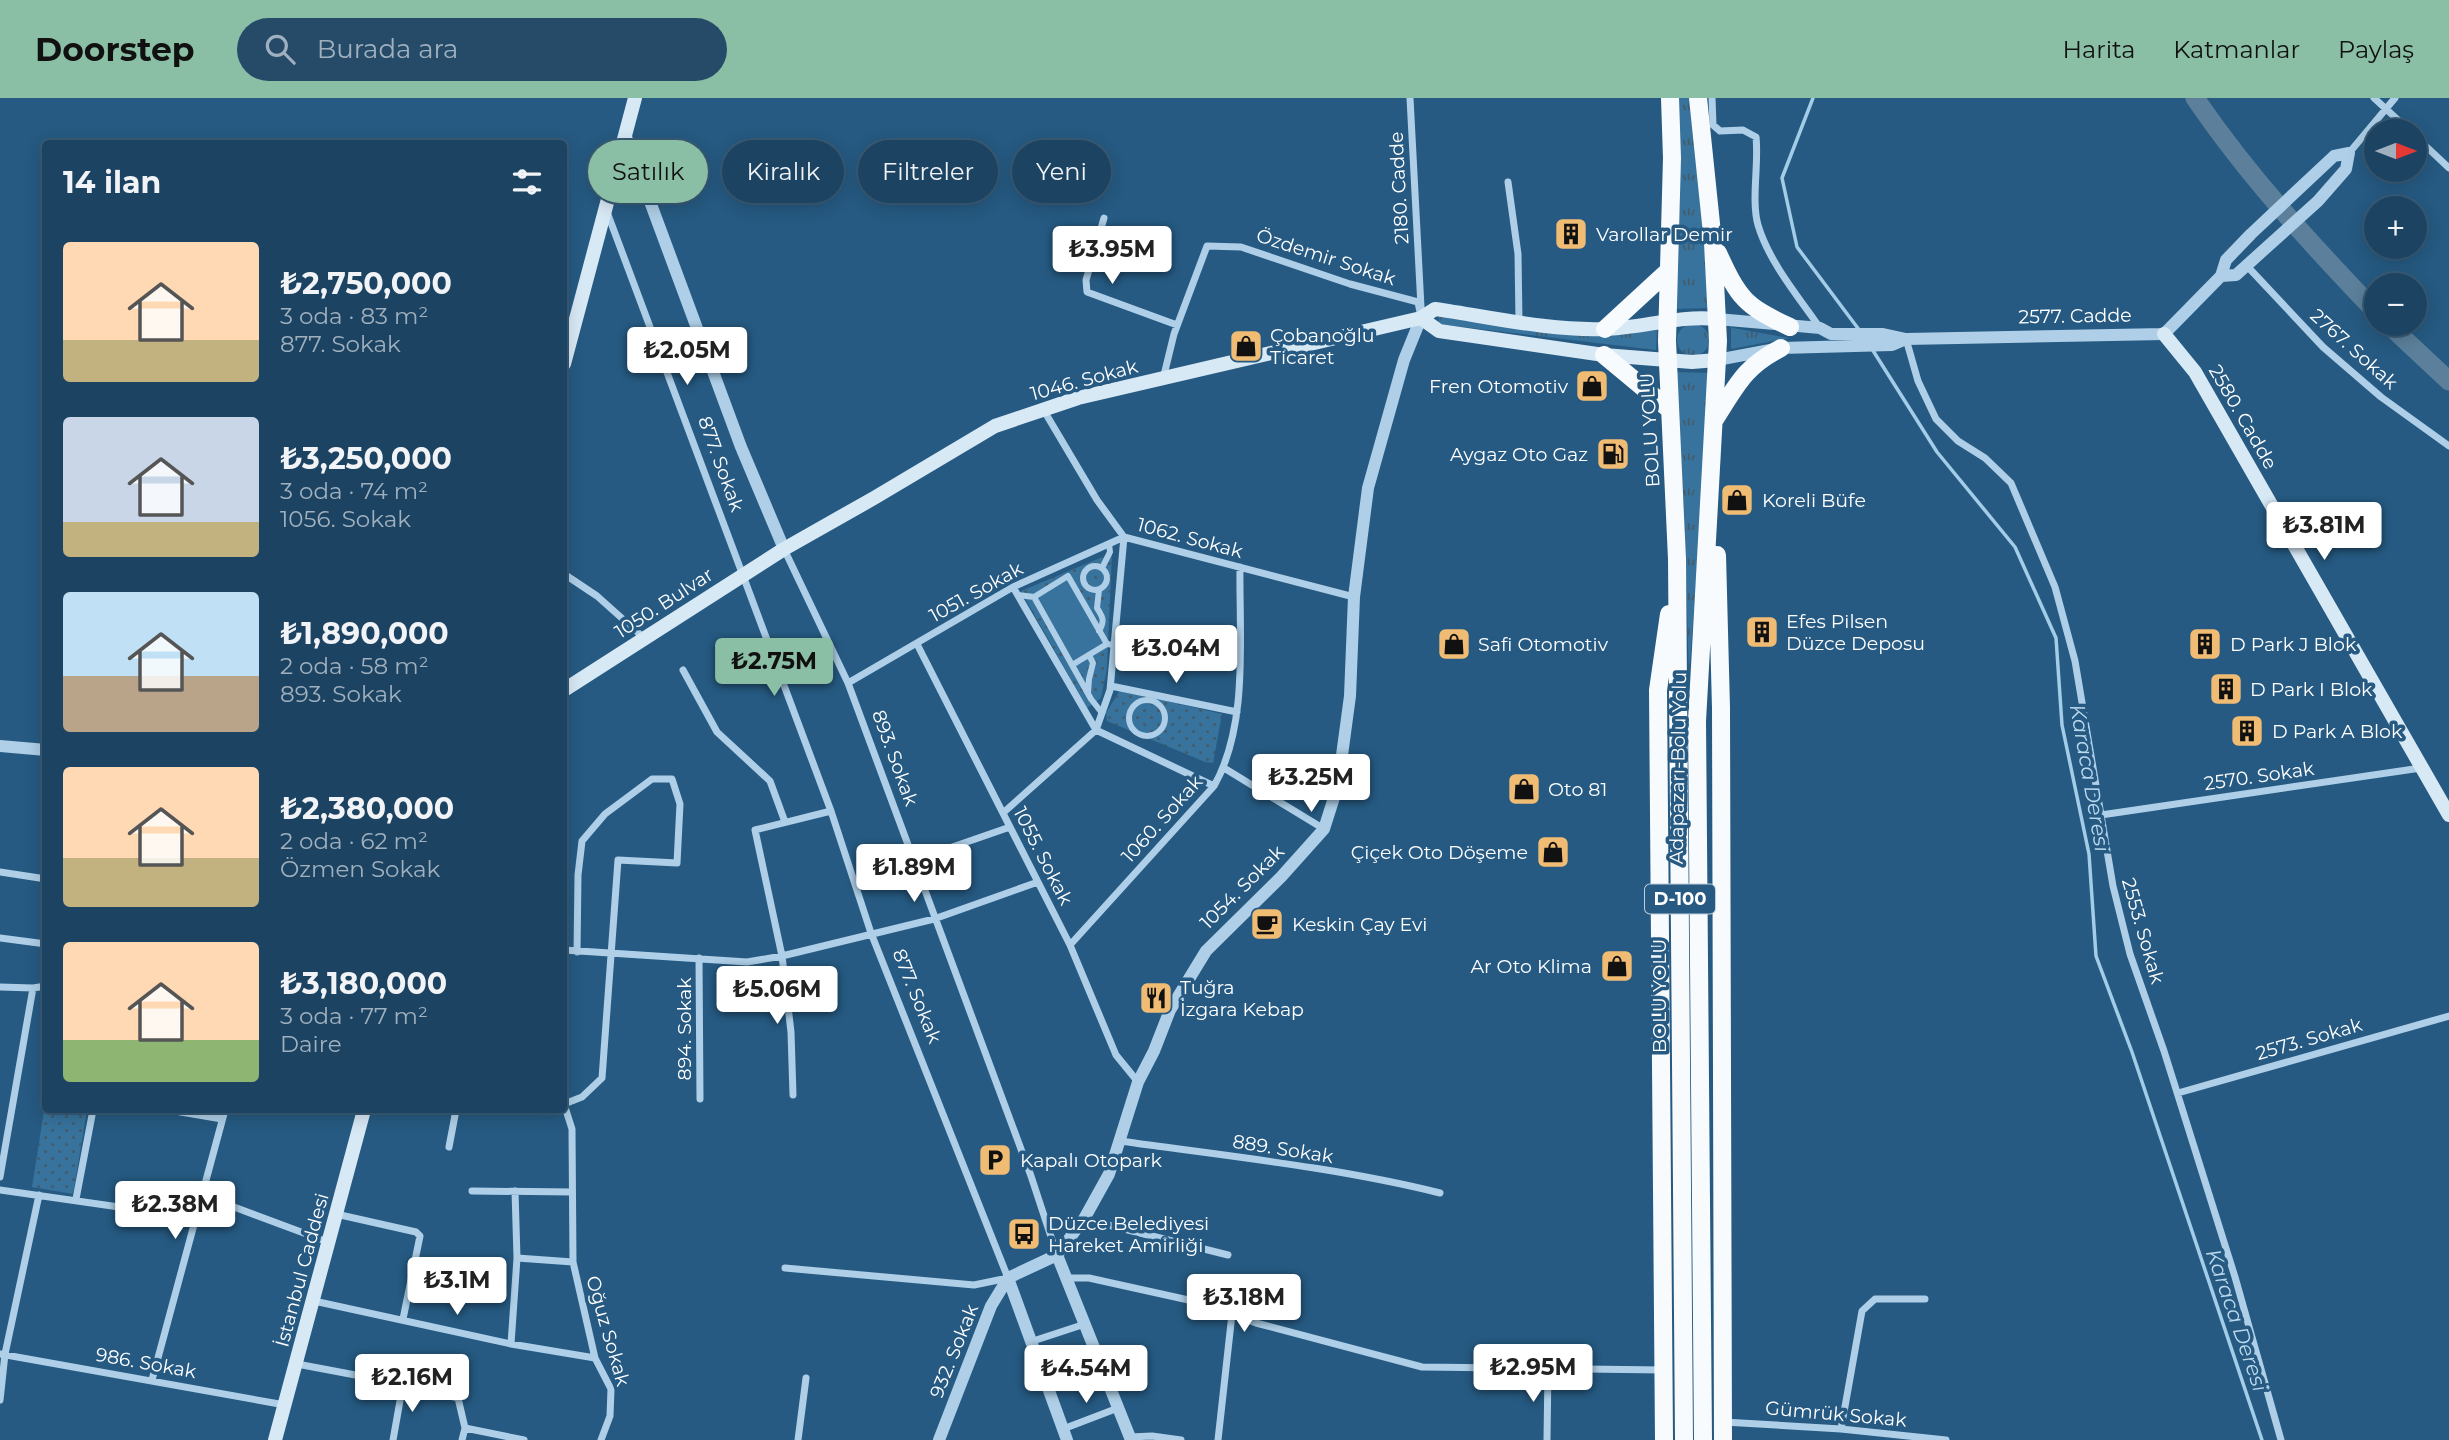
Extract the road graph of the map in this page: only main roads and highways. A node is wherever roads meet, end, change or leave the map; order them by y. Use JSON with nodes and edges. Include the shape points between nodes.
{"nodes":[{"id":1,"x":635,"y":98,"type":"edge"},
{"id":2,"x":1670,"y":98,"type":"edge"},
{"id":3,"x":1698,"y":98,"type":"edge"},
{"id":4,"x":1713,"y":243,"type":"junction"},
{"id":5,"x":1668,"y":271,"type":"junction"},
{"id":6,"x":1421,"y":318,"type":"junction"},
{"id":7,"x":1717,"y":319,"type":"junction"},
{"id":8,"x":1667,"y":321,"type":"junction"},
{"id":9,"x":1790,"y":327,"type":"road end"},
{"id":10,"x":1605,"y":329,"type":"junction"},
{"id":11,"x":2164,"y":334,"type":"road end"},
{"id":12,"x":567,"y":343,"type":"edge"},
{"id":13,"x":1781,"y":348,"type":"road end"},
{"id":14,"x":1667,"y":350,"type":"junction"},
{"id":15,"x":1604,"y":355,"type":"junction"},
{"id":16,"x":1717,"y":360,"type":"junction"},
{"id":17,"x":1669,"y":409,"type":"junction"},
{"id":18,"x":1715,"y":419,"type":"junction"},
{"id":19,"x":1710,"y":488,"type":"junction"},
{"id":20,"x":784,"y":548,"type":"joint"},
{"id":21,"x":1677,"y":559,"type":"junction"},
{"id":22,"x":567,"y":688,"type":"edge"},
{"id":23,"x":2449,"y":815,"type":"edge"},
{"id":24,"x":363,"y":1113,"type":"edge"},
{"id":25,"x":1723,"y":1431,"type":"edge"},
{"id":26,"x":275,"y":1440,"type":"edge"},
{"id":27,"x":1664,"y":1440,"type":"edge"},
{"id":28,"x":1684,"y":1440,"type":"edge"},
{"id":29,"x":1703,"y":1440,"type":"edge"}],
"edges":[{"from":1,"to":12,"type":"main road"},
{"from":2,"to":5,"type":"highway","number":"D-100"},
{"from":3,"to":4,"type":"highway","name":"Adapazarı-Bolu Yolu","number":"D-100"},
{"from":4,"to":7,"type":"highway","name":"Adapazarı-Bolu Yolu","number":"D-100"},
{"from":4,"to":9,"type":"highway","via":[[1733,287],[1756,312]]},
{"from":5,"to":8,"type":"highway","number":"D-100"},
{"from":5,"to":10,"type":"highway"},
{"from":6,"to":10,"type":"main road","name":"1046. Sokak","via":[[1435,309]]},
{"from":6,"to":15,"type":"main road","via":[[1439,331]]},
{"from":6,"to":20,"type":"main road","name":"1046. Sokak","via":[[1078,398],[995,426]]},
{"from":7,"to":8,"type":"main road","name":"1046. Sokak","via":[[1692,316]]},
{"from":7,"to":16,"type":"highway","name":"Adapazarı-Bolu Yolu","number":"D-100"},
{"from":8,"to":10,"type":"main road","name":"1046. Sokak"},
{"from":8,"to":14,"type":"highway","number":"D-100"},
{"from":11,"to":23,"type":"main road","name":"2580. Cadde","via":[[2195,372]]},
{"from":13,"to":18,"type":"highway","via":[[1758,360],[1742,377]]},
{"from":14,"to":15,"type":"main road"},
{"from":14,"to":16,"type":"main road","via":[[1692,362]]},
{"from":14,"to":17,"type":"highway","name":"BOLU YOLU","number":"D-100"},
{"from":15,"to":17,"type":"highway"},
{"from":16,"to":18,"type":"highway","name":"Adapazarı-Bolu Yolu","number":"D-100"},
{"from":17,"to":21,"type":"highway","name":"BOLU YOLU","number":"D-100"},
{"from":18,"to":19,"type":"highway","name":"Adapazarı-Bolu Yolu","number":"D-100"},
{"from":19,"to":25,"type":"highway","via":[[1721,708]]},
{"from":19,"to":29,"type":"highway","name":"Adapazarı-Bolu Yolu","number":"D-100","via":[[1696,720]]},
{"from":20,"to":22,"type":"main road","name":"1050. Bulvar"},
{"from":21,"to":27,"type":"highway","via":[[1658,690]]},
{"from":21,"to":28,"type":"highway","name":"BOLU YOLU","number":"D-100"},
{"from":24,"to":26,"type":"main road","name":"İstanbul Caddesi"}]}
